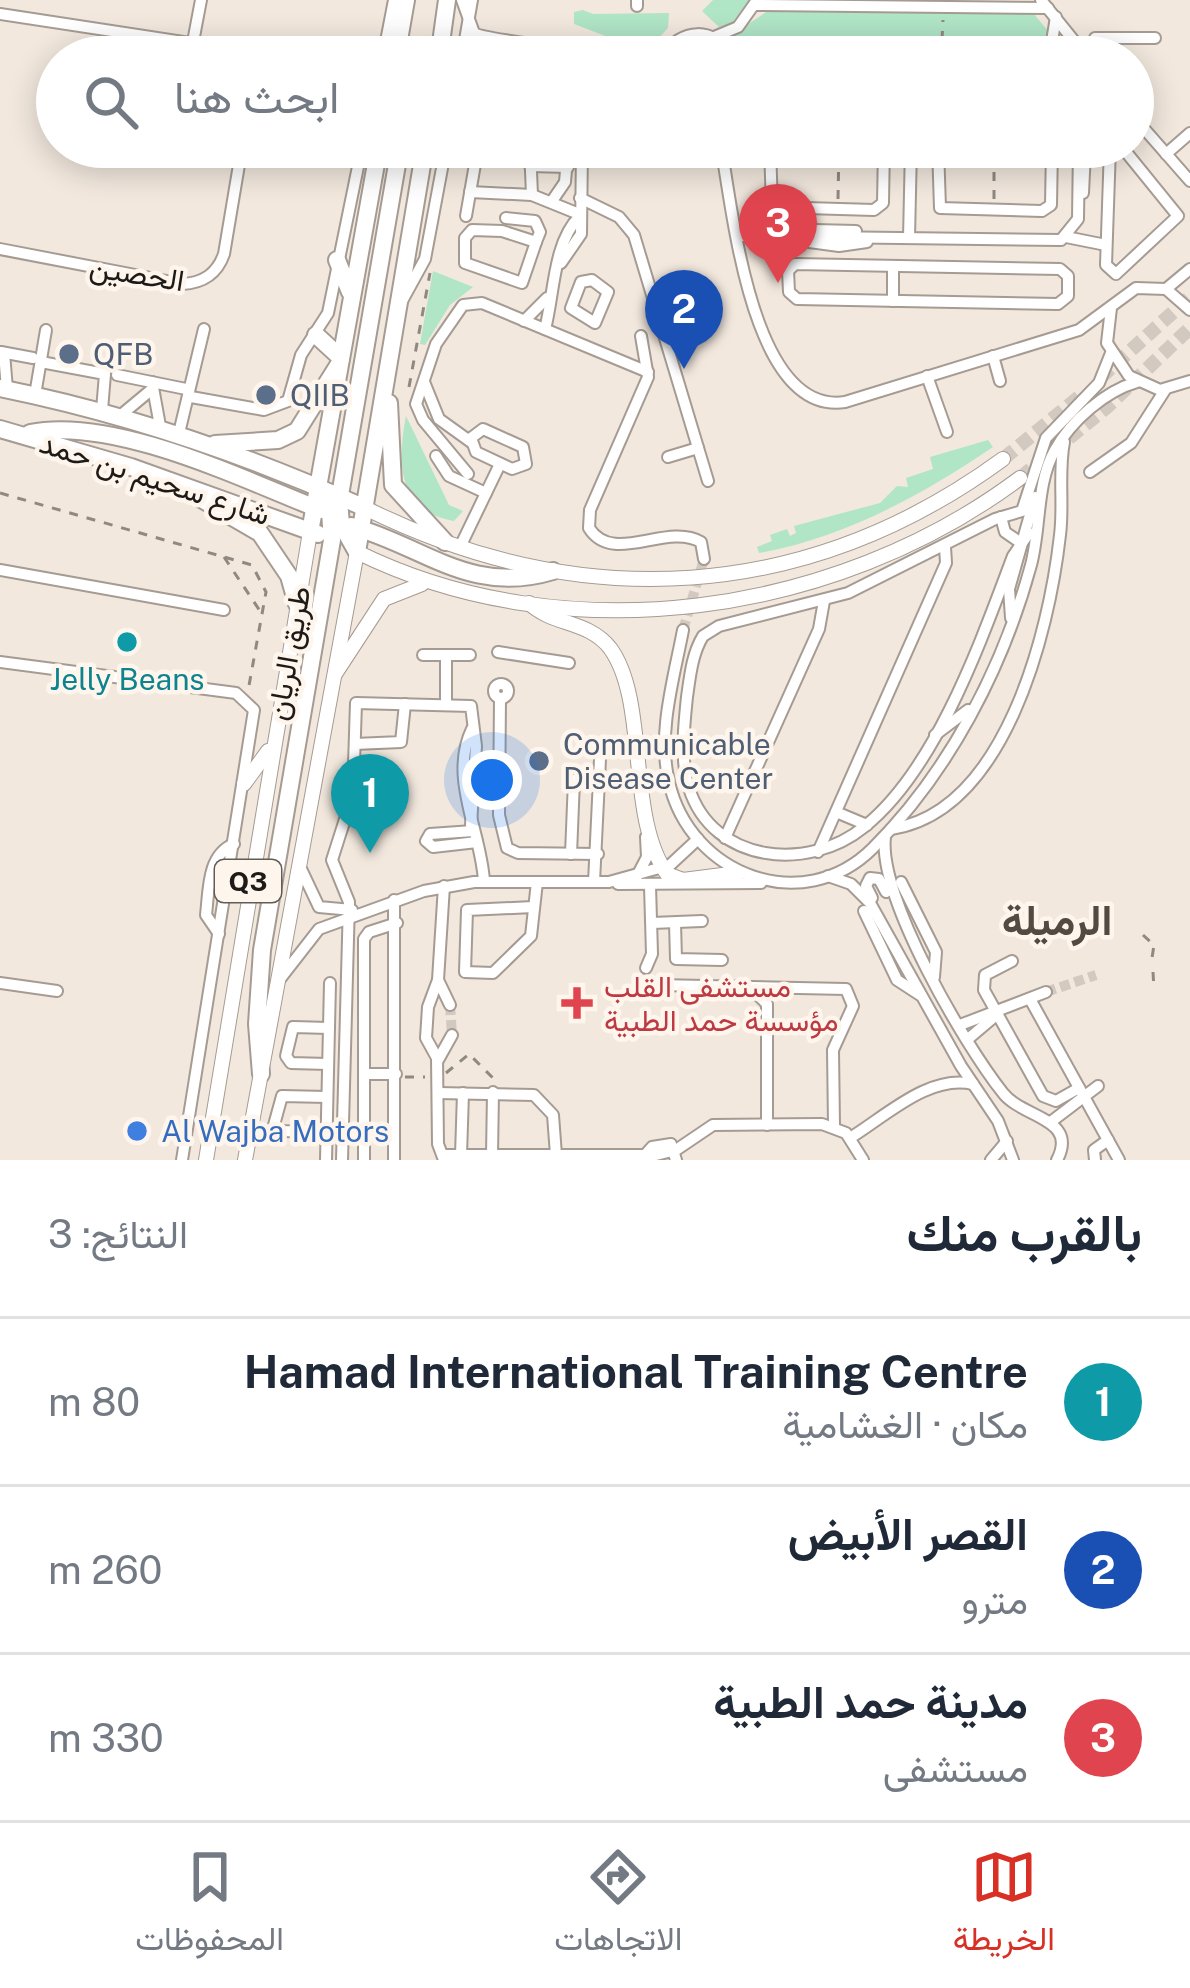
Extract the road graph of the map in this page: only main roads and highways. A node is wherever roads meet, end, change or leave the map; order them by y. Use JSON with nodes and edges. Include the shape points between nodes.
{"nodes":[{"id":1,"x":406,"y":0,"type":"edge"},
{"id":2,"x":447,"y":0,"type":"edge"},
{"id":3,"x":400,"y":36,"type":"edge"},
{"id":4,"x":442,"y":36,"type":"edge"},
{"id":5,"x":375,"y":168,"type":"edge"},
{"id":6,"x":396,"y":168,"type":"edge"},
{"id":7,"x":422,"y":168,"type":"edge"},
{"id":8,"x":337,"y":260,"type":"road end"},
{"id":9,"x":352,"y":300,"type":"junction"},
{"id":10,"x":316,"y":335,"type":"road end"},
{"id":11,"x":341,"y":361,"type":"junction"},
{"id":12,"x":386,"y":388,"type":"junction"},
{"id":13,"x":4,"y":389,"type":"edge"},
{"id":14,"x":0,"y":429,"type":"edge"},
{"id":15,"x":23,"y":435,"type":"junction"},
{"id":16,"x":215,"y":444,"type":"junction"},
{"id":17,"x":1003,"y":459,"type":"tunnel mouth"},
{"id":18,"x":1020,"y":478,"type":"tunnel mouth"},
{"id":19,"x":182,"y":484,"type":"junction"},
{"id":20,"x":317,"y":487,"type":"junction"},
{"id":21,"x":365,"y":508,"type":"junction"},
{"id":22,"x":333,"y":517,"type":"junction"},
{"id":23,"x":361,"y":528,"type":"junction"},
{"id":24,"x":310,"y":532,"type":"junction"},
{"id":25,"x":452,"y":544,"type":"junction"},
{"id":26,"x":357,"y":552,"type":"junction"},
{"id":27,"x":553,"y":571,"type":"junction"},
{"id":28,"x":434,"y":585,"type":"junction"},
{"id":29,"x":297,"y":604,"type":"junction"},
{"id":30,"x":530,"y":604,"type":"junction"},
{"id":31,"x":335,"y":674,"type":"junction"},
{"id":32,"x":271,"y":747,"type":"junction"},
{"id":33,"x":244,"y":784,"type":"road end"},
{"id":34,"x":737,"y":873,"type":"road end"},
{"id":35,"x":261,"y":1074,"type":"junction"},
{"id":36,"x":205,"y":1158,"type":"edge"},
{"id":37,"x":244,"y":1160,"type":"edge"}],
"edges":[{"from":1,"to":3,"type":"highway"},
{"from":2,"to":4,"type":"highway"},
{"from":5,"to":9,"type":"highway"},
{"from":6,"to":22,"type":"highway"},
{"from":7,"to":12,"type":"highway","name":"طريق الريان","number":"Q3"},
{"from":8,"to":9,"type":"highway"},
{"from":9,"to":11,"type":"highway"},
{"from":10,"to":11,"type":"highway"},
{"from":11,"to":16,"type":"highway","via":[[297,431]]},
{"from":11,"to":20,"type":"highway"},
{"from":12,"to":21,"type":"highway","name":"طريق الريان","number":"Q3"},
{"from":12,"to":25,"type":"highway","via":[[392,485]]},
{"from":13,"to":16,"type":"highway","name":"شارع سحيم بن حمد"},
{"from":14,"to":15,"type":"highway","name":"شارع سحيم بن حمد"},
{"from":15,"to":19,"type":"highway","name":"شارع سحيم بن حمد"},
{"from":15,"to":22,"type":"highway","via":[[112,437]]},
{"from":16,"to":20,"type":"highway","name":"شارع سحيم بن حمد"},
{"from":17,"to":27,"type":"main road","via":[[907,519],[790,564],[672,580]]},
{"from":18,"to":30,"type":"main road","via":[[906,548],[798,587],[688,605]]},
{"from":19,"to":24,"type":"highway","name":"شارع سحيم بن حمد"},
{"from":19,"to":29,"type":"highway","via":[[260,533]]},
{"from":20,"to":22,"type":"highway"},
{"from":21,"to":22,"type":"highway"},
{"from":21,"to":23,"type":"highway","name":"طريق الريان","number":"Q3"},
{"from":21,"to":25,"type":"main road"},
{"from":22,"to":23,"type":"highway"},
{"from":22,"to":24,"type":"highway","name":"شارع سحيم بن حمد"},
{"from":22,"to":26,"type":"highway"},
{"from":22,"to":35,"type":"highway","via":[[260,962]]},
{"from":23,"to":26,"type":"highway","name":"طريق الريان","number":"Q3"},
{"from":23,"to":27,"type":"highway","via":[[475,574]]},
{"from":24,"to":29,"type":"main road","name":"طريق الريان","number":"Q3"},
{"from":25,"to":27,"type":"main road"},
{"from":26,"to":28,"type":"main road"},
{"from":26,"to":31,"type":"main road","name":"طريق الريان","number":"Q3"},
{"from":28,"to":30,"type":"main road"},
{"from":28,"to":31,"type":"main road","via":[[411,585],[384,599]]},
{"from":29,"to":32,"type":"main road","name":"طريق الريان","number":"Q3"},
{"from":30,"to":34,"type":"main road","via":[[588,628],[616,658],[663,868],[679,880]]},
{"from":31,"to":35,"type":"main road","name":"طريق الريان","number":"Q3"},
{"from":32,"to":33,"type":"main road"},
{"from":32,"to":36,"type":"main road","name":"طريق الريان","number":"Q3"},
{"from":35,"to":37,"type":"main road","name":"طريق الريان","number":"Q3"}]}
